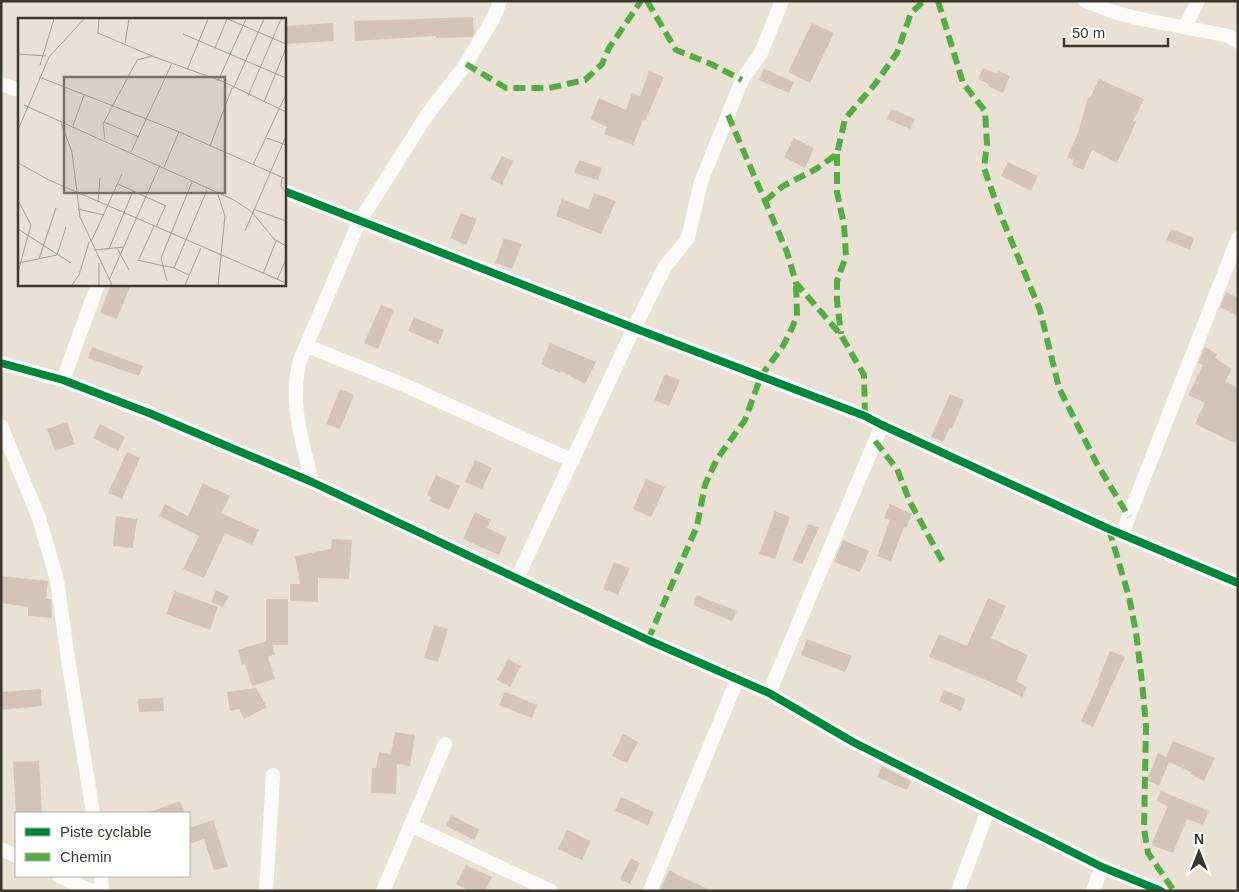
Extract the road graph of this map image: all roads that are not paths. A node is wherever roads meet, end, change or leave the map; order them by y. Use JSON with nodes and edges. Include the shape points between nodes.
{"nodes":[{"id":1,"x":500,"y":1,"type":"edge"},
{"id":2,"x":782,"y":1,"type":"edge"},
{"id":3,"x":1085,"y":1,"type":"edge"},
{"id":4,"x":1198,"y":1,"type":"edge"},
{"id":5,"x":1185,"y":27,"type":"junction"},
{"id":6,"x":1238,"y":42,"type":"edge"},
{"id":7,"x":1,"y":84,"type":"edge"},
{"id":8,"x":18,"y":90,"type":"edge"},
{"id":9,"x":285,"y":191,"type":"edge"},
{"id":10,"x":359,"y":222,"type":"junction"},
{"id":11,"x":1238,"y":238,"type":"edge"},
{"id":12,"x":98,"y":285,"type":"edge"},
{"id":13,"x":634,"y":328,"type":"junction"},
{"id":14,"x":307,"y":346,"type":"junction"},
{"id":15,"x":1,"y":363,"type":"edge"},
{"id":16,"x":63,"y":380,"type":"junction"},
{"id":17,"x":882,"y":425,"type":"junction"},
{"id":18,"x":1,"y":426,"type":"edge"},
{"id":19,"x":573,"y":461,"type":"junction"},
{"id":20,"x":312,"y":482,"type":"junction"},
{"id":21,"x":1122,"y":534,"type":"junction"},
{"id":22,"x":517,"y":578,"type":"junction"},
{"id":23,"x":1238,"y":583,"type":"edge"},
{"id":24,"x":738,"y":678,"type":"junction"},
{"id":25,"x":770,"y":693,"type":"junction"},
{"id":26,"x":445,"y":744,"type":"dead end"},
{"id":27,"x":273,"y":775,"type":"dead end"},
{"id":28,"x":988,"y":810,"type":"junction"},
{"id":29,"x":92,"y":812,"type":"edge"},
{"id":30,"x":410,"y":825,"type":"junction"},
{"id":31,"x":1,"y":849,"type":"edge"},
{"id":32,"x":15,"y":856,"type":"edge"},
{"id":33,"x":1102,"y":867,"type":"junction"},
{"id":34,"x":61,"y":877,"type":"edge"},
{"id":35,"x":100,"y":877,"type":"edge"},
{"id":36,"x":529,"y":886,"type":"edge"},
{"id":37,"x":92,"y":891,"type":"edge"},
{"id":38,"x":102,"y":891,"type":"edge"},
{"id":39,"x":266,"y":891,"type":"edge"},
{"id":40,"x":382,"y":891,"type":"edge"},
{"id":41,"x":551,"y":891,"type":"edge"},
{"id":42,"x":650,"y":891,"type":"edge"},
{"id":43,"x":958,"y":891,"type":"edge"},
{"id":44,"x":1093,"y":891,"type":"edge"},
{"id":45,"x":1161,"y":891,"type":"edge"}],
"edges":[{"from":1,"to":10,"type":"street","via":[[466,64],[427,115]]},
{"from":2,"to":13,"type":"street","via":[[761,53],[742,80],[701,182],[688,238],[665,267]]},
{"from":3,"to":5,"type":"street","via":[[1114,12]]},
{"from":4,"to":5,"type":"street"},
{"from":5,"to":6,"type":"street","via":[[1229,36]]},
{"from":7,"to":8,"type":"street"},
{"from":9,"to":10,"type":"street"},
{"from":10,"to":13,"type":"street"},
{"from":10,"to":14,"type":"street"},
{"from":11,"to":21,"type":"street"},
{"from":12,"to":16,"type":"street"},
{"from":13,"to":17,"type":"street","via":[[866,416]]},
{"from":13,"to":19,"type":"street"},
{"from":14,"to":19,"type":"street","via":[[404,385]]},
{"from":14,"to":20,"type":"street","via":[[296,377],[295,406]]},
{"from":15,"to":16,"type":"street"},
{"from":16,"to":20,"type":"street"},
{"from":17,"to":21,"type":"street"},
{"from":17,"to":25,"type":"street"},
{"from":18,"to":29,"type":"street","via":[[39,518],[57,580]]},
{"from":19,"to":22,"type":"street"},
{"from":20,"to":22,"type":"street"},
{"from":21,"to":23,"type":"street"},
{"from":22,"to":24,"type":"street"},
{"from":24,"to":25,"type":"street"},
{"from":24,"to":42,"type":"street"},
{"from":25,"to":28,"type":"street","via":[[853,742]]},
{"from":26,"to":30,"type":"street"},
{"from":27,"to":39,"type":"street"},
{"from":28,"to":33,"type":"street"},
{"from":28,"to":43,"type":"street"},
{"from":30,"to":36,"type":"street"},
{"from":30,"to":40,"type":"street"},
{"from":31,"to":32,"type":"street"},
{"from":33,"to":44,"type":"street"},
{"from":33,"to":45,"type":"street"},
{"from":34,"to":37,"type":"street"},
{"from":35,"to":38,"type":"street"},
{"from":36,"to":41,"type":"street"}]}
